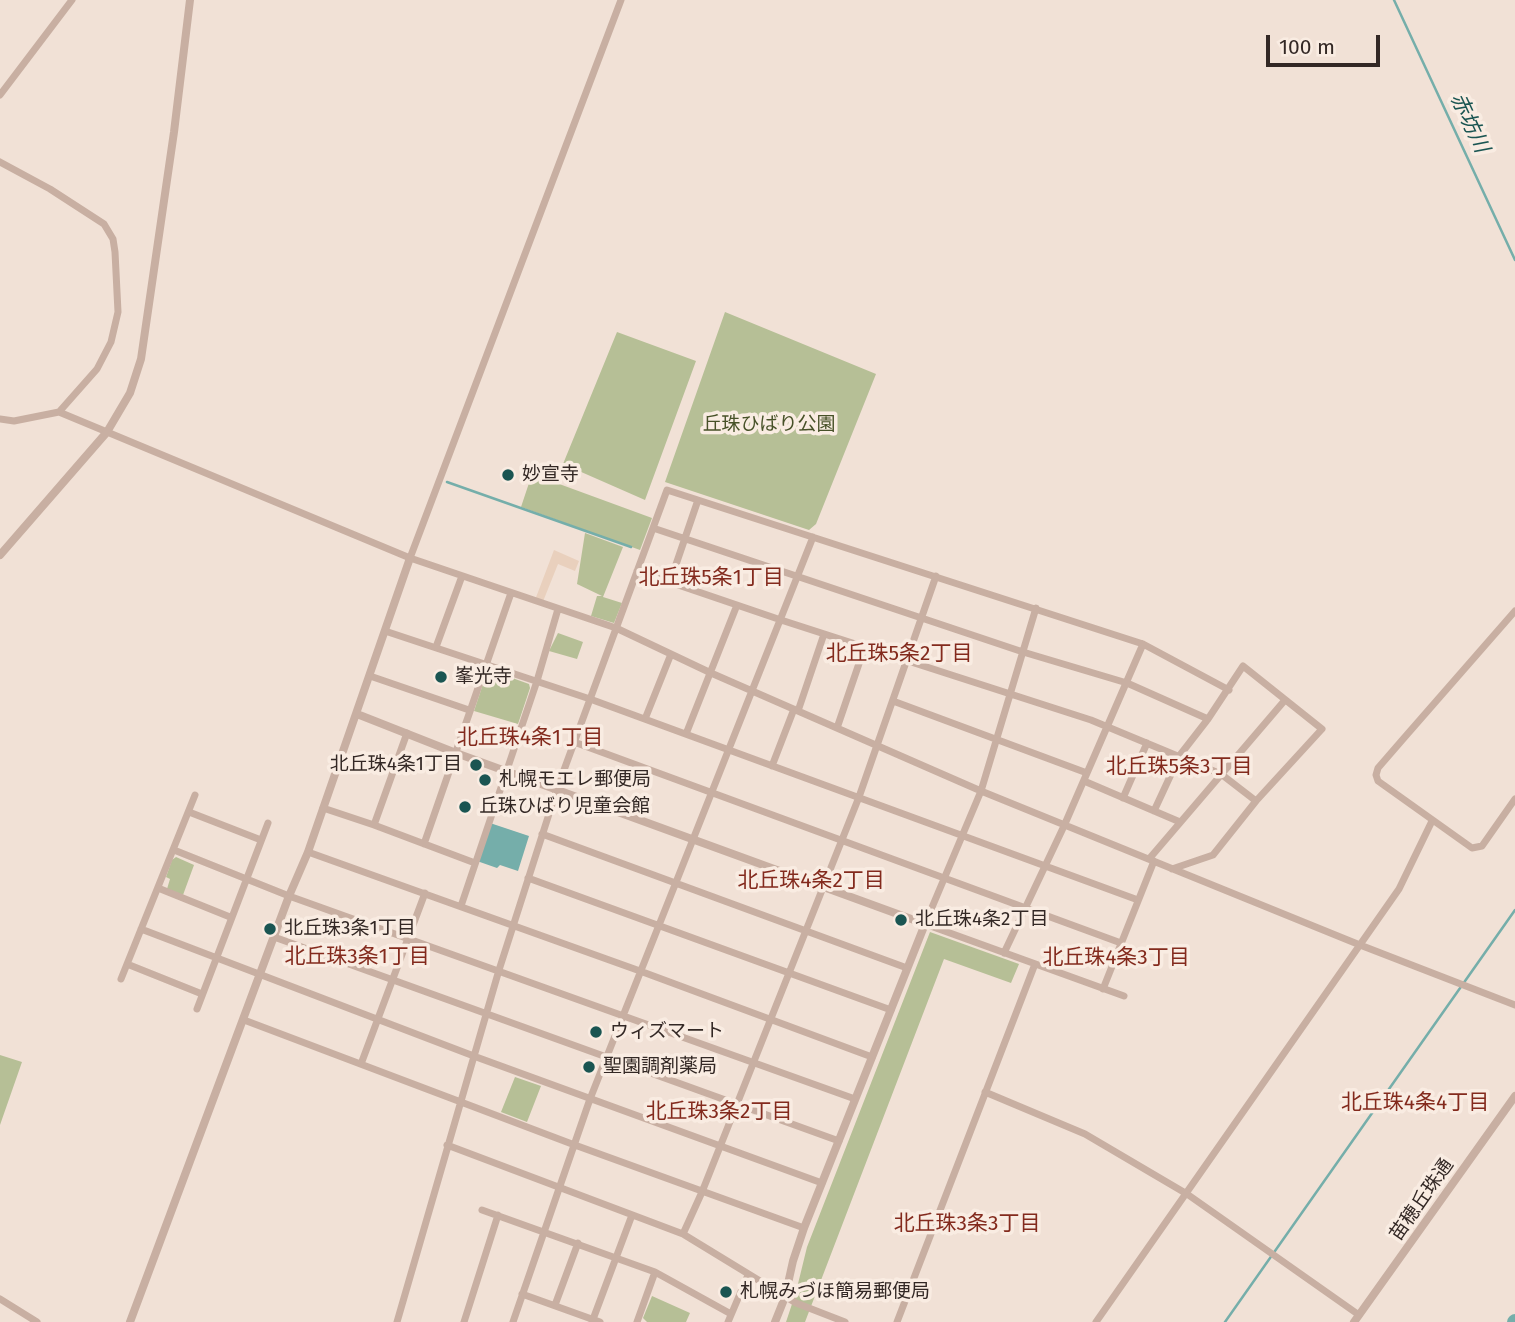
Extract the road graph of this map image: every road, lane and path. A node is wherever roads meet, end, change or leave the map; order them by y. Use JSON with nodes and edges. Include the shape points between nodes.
{"nodes":[{"id":1,"x":72,"y":0,"type":"edge"},
{"id":2,"x":190,"y":0,"type":"edge"},
{"id":3,"x":621,"y":0,"type":"edge"},
{"id":4,"x":0,"y":95,"type":"edge"},
{"id":5,"x":0,"y":162,"type":"edge"},
{"id":6,"x":59,"y":412,"type":"junction"},
{"id":7,"x":0,"y":419,"type":"edge"},
{"id":8,"x":107,"y":432,"type":"junction"},
{"id":9,"x":698,"y":499,"type":"junction"},
{"id":10,"x":653,"y":528,"type":"junction"},
{"id":11,"x":813,"y":537,"type":"junction"},
{"id":12,"x":684,"y":539,"type":"junction"},
{"id":13,"x":0,"y":555,"type":"edge"},
{"id":14,"x":410,"y":558,"type":"junction"},
{"id":15,"x":637,"y":571,"type":"junction"},
{"id":16,"x":462,"y":576,"type":"junction"},
{"id":17,"x":797,"y":576,"type":"junction"},
{"id":18,"x":936,"y":576,"type":"junction"},
{"id":19,"x":670,"y":582,"type":"junction"},
{"id":20,"x":511,"y":593,"type":"junction"},
{"id":21,"x":737,"y":605,"type":"junction"},
{"id":22,"x":1036,"y":608,"type":"junction"},
{"id":23,"x":558,"y":610,"type":"junction"},
{"id":24,"x":1515,"y":611,"type":"edge"},
{"id":25,"x":922,"y":618,"type":"junction"},
{"id":26,"x":781,"y":620,"type":"junction"},
{"id":27,"x":616,"y":628,"type":"junction"},
{"id":28,"x":385,"y":631,"type":"junction"},
{"id":29,"x":824,"y":634,"type":"junction"},
{"id":30,"x":1143,"y":644,"type":"junction"},
{"id":31,"x":866,"y":646,"type":"junction"},
{"id":32,"x":436,"y":647,"type":"junction"},
{"id":33,"x":1023,"y":652,"type":"junction"},
{"id":34,"x":671,"y":654,"type":"junction"},
{"id":35,"x":906,"y":661,"type":"junction"},
{"id":36,"x":486,"y":663,"type":"junction"},
{"id":37,"x":711,"y":673,"type":"junction"},
{"id":38,"x":370,"y":676,"type":"junction"},
{"id":39,"x":537,"y":681,"type":"junction"},
{"id":40,"x":1127,"y":683,"type":"junction"},
{"id":41,"x":1229,"y":690,"type":"junction"},
{"id":42,"x":752,"y":691,"type":"junction"},
{"id":43,"x":1011,"y":695,"type":"junction"},
{"id":44,"x":590,"y":699,"type":"junction"},
{"id":45,"x":1285,"y":700,"type":"junction"},
{"id":46,"x":893,"y":701,"type":"junction"},
{"id":47,"x":469,"y":710,"type":"junction"},
{"id":48,"x":796,"y":710,"type":"junction"},
{"id":49,"x":357,"y":714,"type":"junction"},
{"id":50,"x":645,"y":719,"type":"junction"},
{"id":51,"x":1209,"y":719,"type":"junction"},
{"id":52,"x":1107,"y":727,"type":"junction"},
{"id":53,"x":837,"y":728,"type":"junction"},
{"id":54,"x":407,"y":733,"type":"junction"},
{"id":55,"x":686,"y":734,"type":"junction"},
{"id":56,"x":996,"y":741,"type":"junction"},
{"id":57,"x":574,"y":742,"type":"junction"},
{"id":58,"x":1147,"y":743,"type":"junction"},
{"id":59,"x":877,"y":746,"type":"junction"},
{"id":60,"x":729,"y":750,"type":"junction"},
{"id":61,"x":456,"y":753,"type":"junction"},
{"id":62,"x":1180,"y":755,"type":"junction"},
{"id":63,"x":772,"y":766,"type":"junction"},
{"id":64,"x":507,"y":771,"type":"junction"},
{"id":65,"x":1221,"y":774,"type":"junction"},
{"id":66,"x":1085,"y":777,"type":"junction"},
{"id":67,"x":557,"y":789,"type":"junction"},
{"id":68,"x":981,"y":791,"type":"junction"},
{"id":69,"x":711,"y":793,"type":"junction"},
{"id":70,"x":195,"y":795,"type":"dead end"},
{"id":71,"x":859,"y":797,"type":"junction"},
{"id":72,"x":1123,"y":798,"type":"junction"},
{"id":73,"x":1515,"y":799,"type":"edge"},
{"id":74,"x":1256,"y":801,"type":"junction"},
{"id":75,"x":323,"y":808,"type":"junction"},
{"id":76,"x":1154,"y":811,"type":"junction"},
{"id":77,"x":189,"y":812,"type":"junction"},
{"id":78,"x":1432,"y":821,"type":"junction"},
{"id":79,"x":1180,"y":822,"type":"junction"},
{"id":80,"x":268,"y":823,"type":"dead end"},
{"id":81,"x":374,"y":825,"type":"junction"},
{"id":82,"x":1064,"y":826,"type":"junction"},
{"id":83,"x":542,"y":834,"type":"junction"},
{"id":84,"x":963,"y":834,"type":"junction"},
{"id":85,"x":693,"y":838,"type":"junction"},
{"id":86,"x":261,"y":840,"type":"junction"},
{"id":87,"x":841,"y":840,"type":"junction"},
{"id":88,"x":424,"y":844,"type":"junction"},
{"id":89,"x":174,"y":850,"type":"junction"},
{"id":90,"x":308,"y":852,"type":"junction"},
{"id":91,"x":1151,"y":860,"type":"junction"},
{"id":92,"x":475,"y":863,"type":"junction"},
{"id":93,"x":1046,"y":865,"type":"junction"},
{"id":94,"x":1172,"y":869,"type":"junction"},
{"id":95,"x":245,"y":878,"type":"junction"},
{"id":96,"x":528,"y":878,"type":"junction"},
{"id":97,"x":945,"y":878,"type":"junction"},
{"id":98,"x":675,"y":883,"type":"junction"},
{"id":99,"x":822,"y":886,"type":"junction"},
{"id":100,"x":158,"y":888,"type":"junction"},
{"id":101,"x":425,"y":893,"type":"junction"},
{"id":102,"x":289,"y":896,"type":"junction"},
{"id":103,"x":1138,"y":900,"type":"junction"},
{"id":104,"x":461,"y":906,"type":"junction"},
{"id":105,"x":1026,"y":907,"type":"junction"},
{"id":106,"x":230,"y":918,"type":"junction"},
{"id":107,"x":925,"y":924,"type":"junction"},
{"id":108,"x":513,"y":925,"type":"junction"},
{"id":109,"x":658,"y":925,"type":"junction"},
{"id":110,"x":141,"y":929,"type":"junction"},
{"id":111,"x":805,"y":931,"type":"junction"},
{"id":112,"x":274,"y":937,"type":"junction"},
{"id":113,"x":408,"y":938,"type":"junction"},
{"id":114,"x":1121,"y":943,"type":"junction"},
{"id":115,"x":1360,"y":945,"type":"junction"},
{"id":116,"x":1004,"y":953,"type":"junction"},
{"id":117,"x":215,"y":958,"type":"junction"},
{"id":118,"x":127,"y":964,"type":"junction"},
{"id":119,"x":1035,"y":964,"type":"junction"},
{"id":120,"x":907,"y":968,"type":"junction"},
{"id":121,"x":499,"y":970,"type":"junction"},
{"id":122,"x":640,"y":971,"type":"junction"},
{"id":123,"x":788,"y":973,"type":"junction"},
{"id":124,"x":260,"y":976,"type":"junction"},
{"id":125,"x":121,"y":979,"type":"dead end"},
{"id":126,"x":392,"y":979,"type":"junction"},
{"id":127,"x":1103,"y":989,"type":"junction"},
{"id":128,"x":202,"y":994,"type":"junction"},
{"id":129,"x":1124,"y":996,"type":"dead end"},
{"id":130,"x":1515,"y":1005,"type":"edge"},
{"id":131,"x":197,"y":1009,"type":"dead end"},
{"id":132,"x":891,"y":1010,"type":"junction"},
{"id":133,"x":486,"y":1013,"type":"junction"},
{"id":134,"x":622,"y":1016,"type":"junction"},
{"id":135,"x":377,"y":1018,"type":"junction"},
{"id":136,"x":770,"y":1018,"type":"junction"},
{"id":137,"x":244,"y":1020,"type":"junction"},
{"id":138,"x":475,"y":1056,"type":"junction"},
{"id":139,"x":872,"y":1057,"type":"junction"},
{"id":140,"x":606,"y":1058,"type":"junction"},
{"id":141,"x":753,"y":1061,"type":"junction"},
{"id":142,"x":361,"y":1064,"type":"junction"},
{"id":143,"x":985,"y":1092,"type":"junction"},
{"id":144,"x":1515,"y":1096,"type":"edge"},
{"id":145,"x":590,"y":1098,"type":"junction"},
{"id":146,"x":855,"y":1099,"type":"junction"},
{"id":147,"x":461,"y":1102,"type":"junction"},
{"id":148,"x":736,"y":1103,"type":"junction"},
{"id":149,"x":839,"y":1141,"type":"junction"},
{"id":150,"x":572,"y":1144,"type":"junction"},
{"id":151,"x":447,"y":1145,"type":"junction"},
{"id":152,"x":720,"y":1146,"type":"junction"},
{"id":153,"x":822,"y":1183,"type":"junction"},
{"id":154,"x":558,"y":1188,"type":"junction"},
{"id":155,"x":702,"y":1192,"type":"junction"},
{"id":156,"x":1187,"y":1194,"type":"junction"},
{"id":157,"x":482,"y":1210,"type":"dead end"},
{"id":158,"x":498,"y":1215,"type":"junction"},
{"id":159,"x":632,"y":1215,"type":"junction"},
{"id":160,"x":804,"y":1228,"type":"junction"},
{"id":161,"x":543,"y":1230,"type":"junction"},
{"id":162,"x":683,"y":1234,"type":"junction"},
{"id":163,"x":578,"y":1243,"type":"junction"},
{"id":164,"x":615,"y":1257,"type":"junction"},
{"id":165,"x":655,"y":1272,"type":"junction"},
{"id":166,"x":748,"y":1275,"type":"junction"},
{"id":167,"x":522,"y":1294,"type":"junction"},
{"id":168,"x":785,"y":1297,"type":"junction"},
{"id":169,"x":0,"y":1299,"type":"edge"},
{"id":170,"x":555,"y":1306,"type":"junction"},
{"id":171,"x":732,"y":1314,"type":"junction"},
{"id":172,"x":1357,"y":1318,"type":"edge"},
{"id":173,"x":595,"y":1321,"type":"edge"},
{"id":174,"x":37,"y":1322,"type":"edge"},
{"id":175,"x":130,"y":1322,"type":"edge"},
{"id":176,"x":397,"y":1322,"type":"edge"},
{"id":177,"x":464,"y":1322,"type":"edge"},
{"id":178,"x":513,"y":1322,"type":"edge"},
{"id":179,"x":637,"y":1322,"type":"edge"},
{"id":180,"x":728,"y":1322,"type":"edge"},
{"id":181,"x":775,"y":1322,"type":"edge"},
{"id":182,"x":845,"y":1322,"type":"edge"},
{"id":183,"x":897,"y":1322,"type":"edge"},
{"id":184,"x":1096,"y":1322,"type":"edge"}],
"edges":[{"from":1,"to":4,"type":"street"},
{"from":2,"to":8,"type":"street","via":[[141,359],[130,393]]},
{"from":3,"to":14,"type":"street"},
{"from":5,"to":6,"type":"street","via":[[104,225],[113,239],[118,313],[111,342],[97,369]]},
{"from":6,"to":7,"type":"street","via":[[14,421]]},
{"from":6,"to":8,"type":"street"},
{"from":8,"to":13,"type":"street"},
{"from":8,"to":14,"type":"street"},
{"from":9,"to":10,"type":"street","via":[[667,490]]},
{"from":9,"to":11,"type":"street"},
{"from":9,"to":12,"type":"street"},
{"from":10,"to":12,"type":"street"},
{"from":10,"to":15,"type":"street"},
{"from":11,"to":17,"type":"street"},
{"from":11,"to":18,"type":"street"},
{"from":12,"to":17,"type":"street"},
{"from":12,"to":19,"type":"street"},
{"from":14,"to":16,"type":"street"},
{"from":14,"to":28,"type":"street"},
{"from":15,"to":19,"type":"street"},
{"from":15,"to":27,"type":"street"},
{"from":16,"to":20,"type":"street"},
{"from":16,"to":32,"type":"street"},
{"from":17,"to":25,"type":"street"},
{"from":17,"to":26,"type":"street"},
{"from":18,"to":22,"type":"street"},
{"from":18,"to":25,"type":"street"},
{"from":19,"to":21,"type":"street"},
{"from":20,"to":23,"type":"street"},
{"from":20,"to":36,"type":"street"},
{"from":21,"to":26,"type":"street"},
{"from":21,"to":37,"type":"street"},
{"from":22,"to":30,"type":"street"},
{"from":22,"to":33,"type":"street"},
{"from":23,"to":27,"type":"street"},
{"from":23,"to":39,"type":"street"},
{"from":24,"to":78,"type":"street","via":[[1378,768],[1378,781]]},
{"from":25,"to":33,"type":"street"},
{"from":25,"to":35,"type":"street"},
{"from":26,"to":29,"type":"street"},
{"from":26,"to":42,"type":"street"},
{"from":27,"to":34,"type":"street"},
{"from":27,"to":44,"type":"street"},
{"from":28,"to":32,"type":"street"},
{"from":28,"to":38,"type":"street"},
{"from":29,"to":31,"type":"street"},
{"from":29,"to":48,"type":"street"},
{"from":30,"to":40,"type":"street"},
{"from":30,"to":41,"type":"street"},
{"from":31,"to":35,"type":"street"},
{"from":31,"to":53,"type":"street"},
{"from":32,"to":36,"type":"street"},
{"from":33,"to":40,"type":"street"},
{"from":33,"to":43,"type":"street"},
{"from":34,"to":37,"type":"street"},
{"from":34,"to":50,"type":"street"},
{"from":35,"to":43,"type":"street"},
{"from":35,"to":46,"type":"street"},
{"from":36,"to":39,"type":"street"},
{"from":36,"to":47,"type":"street"},
{"from":37,"to":42,"type":"street"},
{"from":37,"to":55,"type":"street"},
{"from":38,"to":47,"type":"street"},
{"from":38,"to":49,"type":"street"},
{"from":39,"to":44,"type":"street"},
{"from":39,"to":64,"type":"street"},
{"from":40,"to":51,"type":"street"},
{"from":40,"to":52,"type":"street"},
{"from":41,"to":45,"type":"street","via":[[1242,666]]},
{"from":41,"to":51,"type":"street"},
{"from":42,"to":48,"type":"street"},
{"from":42,"to":60,"type":"street"},
{"from":43,"to":52,"type":"street"},
{"from":43,"to":56,"type":"street"},
{"from":44,"to":50,"type":"street"},
{"from":44,"to":57,"type":"street"},
{"from":45,"to":65,"type":"street"},
{"from":45,"to":74,"type":"street","via":[[1322,729]]},
{"from":46,"to":56,"type":"street"},
{"from":46,"to":59,"type":"street"},
{"from":47,"to":61,"type":"street"},
{"from":48,"to":53,"type":"street"},
{"from":48,"to":63,"type":"street"},
{"from":49,"to":54,"type":"street"},
{"from":49,"to":75,"type":"street"},
{"from":50,"to":55,"type":"street"},
{"from":51,"to":62,"type":"street"},
{"from":52,"to":58,"type":"street"},
{"from":52,"to":66,"type":"street"},
{"from":53,"to":59,"type":"street"},
{"from":54,"to":61,"type":"street"},
{"from":54,"to":81,"type":"street"},
{"from":55,"to":60,"type":"street"},
{"from":56,"to":66,"type":"street"},
{"from":56,"to":68,"type":"street"},
{"from":57,"to":67,"type":"street"},
{"from":57,"to":69,"type":"street"},
{"from":58,"to":62,"type":"street"},
{"from":58,"to":72,"type":"street"},
{"from":59,"to":68,"type":"street"},
{"from":59,"to":71,"type":"street"},
{"from":60,"to":63,"type":"street"},
{"from":60,"to":69,"type":"street"},
{"from":61,"to":64,"type":"street"},
{"from":61,"to":88,"type":"street"},
{"from":62,"to":65,"type":"street"},
{"from":62,"to":76,"type":"street"},
{"from":63,"to":71,"type":"street"},
{"from":64,"to":67,"type":"street"},
{"from":64,"to":92,"type":"street"},
{"from":65,"to":74,"type":"street"},
{"from":65,"to":79,"type":"street"},
{"from":66,"to":72,"type":"street"},
{"from":66,"to":82,"type":"street"},
{"from":67,"to":83,"type":"street"},
{"from":67,"to":85,"type":"street"},
{"from":68,"to":82,"type":"street"},
{"from":68,"to":84,"type":"street"},
{"from":69,"to":85,"type":"street"},
{"from":69,"to":87,"type":"street"},
{"from":70,"to":77,"type":"street"},
{"from":71,"to":84,"type":"street"},
{"from":71,"to":87,"type":"street"},
{"from":72,"to":76,"type":"street"},
{"from":73,"to":78,"type":"street","via":[[1477,848]]},
{"from":74,"to":94,"type":"street","via":[[1213,855]]},
{"from":75,"to":81,"type":"street"},
{"from":75,"to":90,"type":"street"},
{"from":76,"to":79,"type":"street"},
{"from":77,"to":86,"type":"street"},
{"from":77,"to":89,"type":"street"},
{"from":78,"to":115,"type":"street","via":[[1399,889]]},
{"from":79,"to":91,"type":"street"},
{"from":80,"to":86,"type":"street"},
{"from":81,"to":88,"type":"street"},
{"from":82,"to":91,"type":"street"},
{"from":82,"to":93,"type":"street"},
{"from":83,"to":96,"type":"street"},
{"from":83,"to":98,"type":"street"},
{"from":84,"to":93,"type":"street"},
{"from":84,"to":97,"type":"street"},
{"from":85,"to":98,"type":"street"},
{"from":85,"to":99,"type":"street"},
{"from":86,"to":95,"type":"street"},
{"from":87,"to":97,"type":"street"},
{"from":87,"to":99,"type":"street"},
{"from":88,"to":92,"type":"street"},
{"from":89,"to":95,"type":"street"},
{"from":89,"to":100,"type":"street"},
{"from":90,"to":101,"type":"street"},
{"from":90,"to":102,"type":"street"},
{"from":91,"to":94,"type":"street"},
{"from":91,"to":103,"type":"street"},
{"from":92,"to":104,"type":"street"},
{"from":93,"to":103,"type":"street"},
{"from":93,"to":105,"type":"street"},
{"from":94,"to":115,"type":"street"},
{"from":95,"to":102,"type":"street"},
{"from":95,"to":106,"type":"street"},
{"from":96,"to":108,"type":"street"},
{"from":96,"to":109,"type":"street"},
{"from":97,"to":105,"type":"street"},
{"from":97,"to":107,"type":"street"},
{"from":98,"to":109,"type":"street"},
{"from":98,"to":111,"type":"street"},
{"from":99,"to":107,"type":"street"},
{"from":99,"to":111,"type":"street"},
{"from":100,"to":106,"type":"street"},
{"from":100,"to":110,"type":"street"},
{"from":101,"to":104,"type":"street"},
{"from":101,"to":113,"type":"street"},
{"from":102,"to":112,"type":"street"},
{"from":102,"to":113,"type":"street"},
{"from":103,"to":114,"type":"street"},
{"from":104,"to":108,"type":"street"},
{"from":105,"to":114,"type":"street"},
{"from":105,"to":116,"type":"street"},
{"from":106,"to":117,"type":"street"},
{"from":107,"to":116,"type":"street"},
{"from":107,"to":120,"type":"street"},
{"from":108,"to":121,"type":"street"},
{"from":108,"to":122,"type":"street"},
{"from":109,"to":122,"type":"street"},
{"from":109,"to":123,"type":"street"},
{"from":110,"to":117,"type":"street"},
{"from":110,"to":118,"type":"street"},
{"from":111,"to":120,"type":"street"},
{"from":111,"to":123,"type":"street"},
{"from":112,"to":124,"type":"street"},
{"from":112,"to":126,"type":"street"},
{"from":113,"to":121,"type":"street"},
{"from":113,"to":126,"type":"street"},
{"from":114,"to":127,"type":"street"},
{"from":115,"to":130,"type":"street"},
{"from":115,"to":156,"type":"street"},
{"from":116,"to":119,"type":"street"},
{"from":117,"to":124,"type":"street"},
{"from":117,"to":128,"type":"street"},
{"from":118,"to":125,"type":"street"},
{"from":118,"to":128,"type":"street"},
{"from":119,"to":127,"type":"street"},
{"from":119,"to":143,"type":"street"},
{"from":120,"to":132,"type":"street"},
{"from":121,"to":133,"type":"street"},
{"from":121,"to":134,"type":"street"},
{"from":122,"to":134,"type":"street"},
{"from":122,"to":136,"type":"street"},
{"from":123,"to":132,"type":"street"},
{"from":123,"to":136,"type":"street"},
{"from":124,"to":135,"type":"street"},
{"from":124,"to":137,"type":"street"},
{"from":126,"to":133,"type":"street"},
{"from":126,"to":135,"type":"street"},
{"from":127,"to":129,"type":"street"},
{"from":128,"to":131,"type":"street"},
{"from":132,"to":139,"type":"street"},
{"from":133,"to":138,"type":"street"},
{"from":133,"to":140,"type":"street"},
{"from":134,"to":140,"type":"street"},
{"from":134,"to":141,"type":"street"},
{"from":135,"to":138,"type":"street"},
{"from":135,"to":142,"type":"street"},
{"from":136,"to":139,"type":"street"},
{"from":136,"to":141,"type":"street"},
{"from":137,"to":142,"type":"street"},
{"from":137,"to":175,"type":"street"},
{"from":138,"to":145,"type":"street"},
{"from":138,"to":147,"type":"street"},
{"from":139,"to":146,"type":"street"},
{"from":140,"to":145,"type":"street"},
{"from":140,"to":148,"type":"street"},
{"from":141,"to":146,"type":"street"},
{"from":141,"to":148,"type":"street"},
{"from":142,"to":147,"type":"street"},
{"from":143,"to":156,"type":"street","via":[[1085,1134]]},
{"from":143,"to":183,"type":"street"},
{"from":144,"to":172,"type":"street","name":"苗穂丘珠通"},
{"from":145,"to":150,"type":"street"},
{"from":145,"to":152,"type":"street"},
{"from":146,"to":149,"type":"street"},
{"from":147,"to":150,"type":"street"},
{"from":147,"to":151,"type":"street"},
{"from":148,"to":149,"type":"street"},
{"from":148,"to":152,"type":"street"},
{"from":149,"to":153,"type":"street"},
{"from":150,"to":154,"type":"street"},
{"from":150,"to":155,"type":"street"},
{"from":151,"to":154,"type":"street"},
{"from":151,"to":176,"type":"street"},
{"from":152,"to":153,"type":"street"},
{"from":152,"to":155,"type":"street"},
{"from":153,"to":160,"type":"street"},
{"from":154,"to":159,"type":"street"},
{"from":154,"to":161,"type":"street"},
{"from":155,"to":160,"type":"street"},
{"from":155,"to":162,"type":"street"},
{"from":156,"to":172,"type":"street"},
{"from":156,"to":184,"type":"street"},
{"from":157,"to":158,"type":"street"},
{"from":158,"to":161,"type":"street"},
{"from":158,"to":177,"type":"street"},
{"from":159,"to":162,"type":"street"},
{"from":159,"to":164,"type":"street"},
{"from":160,"to":168,"type":"street"},
{"from":161,"to":163,"type":"street"},
{"from":161,"to":167,"type":"street"},
{"from":162,"to":166,"type":"street"},
{"from":163,"to":164,"type":"street"},
{"from":163,"to":170,"type":"street"},
{"from":164,"to":165,"type":"street"},
{"from":164,"to":173,"type":"street"},
{"from":165,"to":171,"type":"street"},
{"from":165,"to":179,"type":"street"},
{"from":166,"to":168,"type":"street"},
{"from":166,"to":171,"type":"street"},
{"from":167,"to":170,"type":"street"},
{"from":167,"to":178,"type":"street"},
{"from":168,"to":181,"type":"street"},
{"from":168,"to":182,"type":"street"},
{"from":169,"to":174,"type":"street"},
{"from":170,"to":173,"type":"street"},
{"from":171,"to":180,"type":"street"}]}
